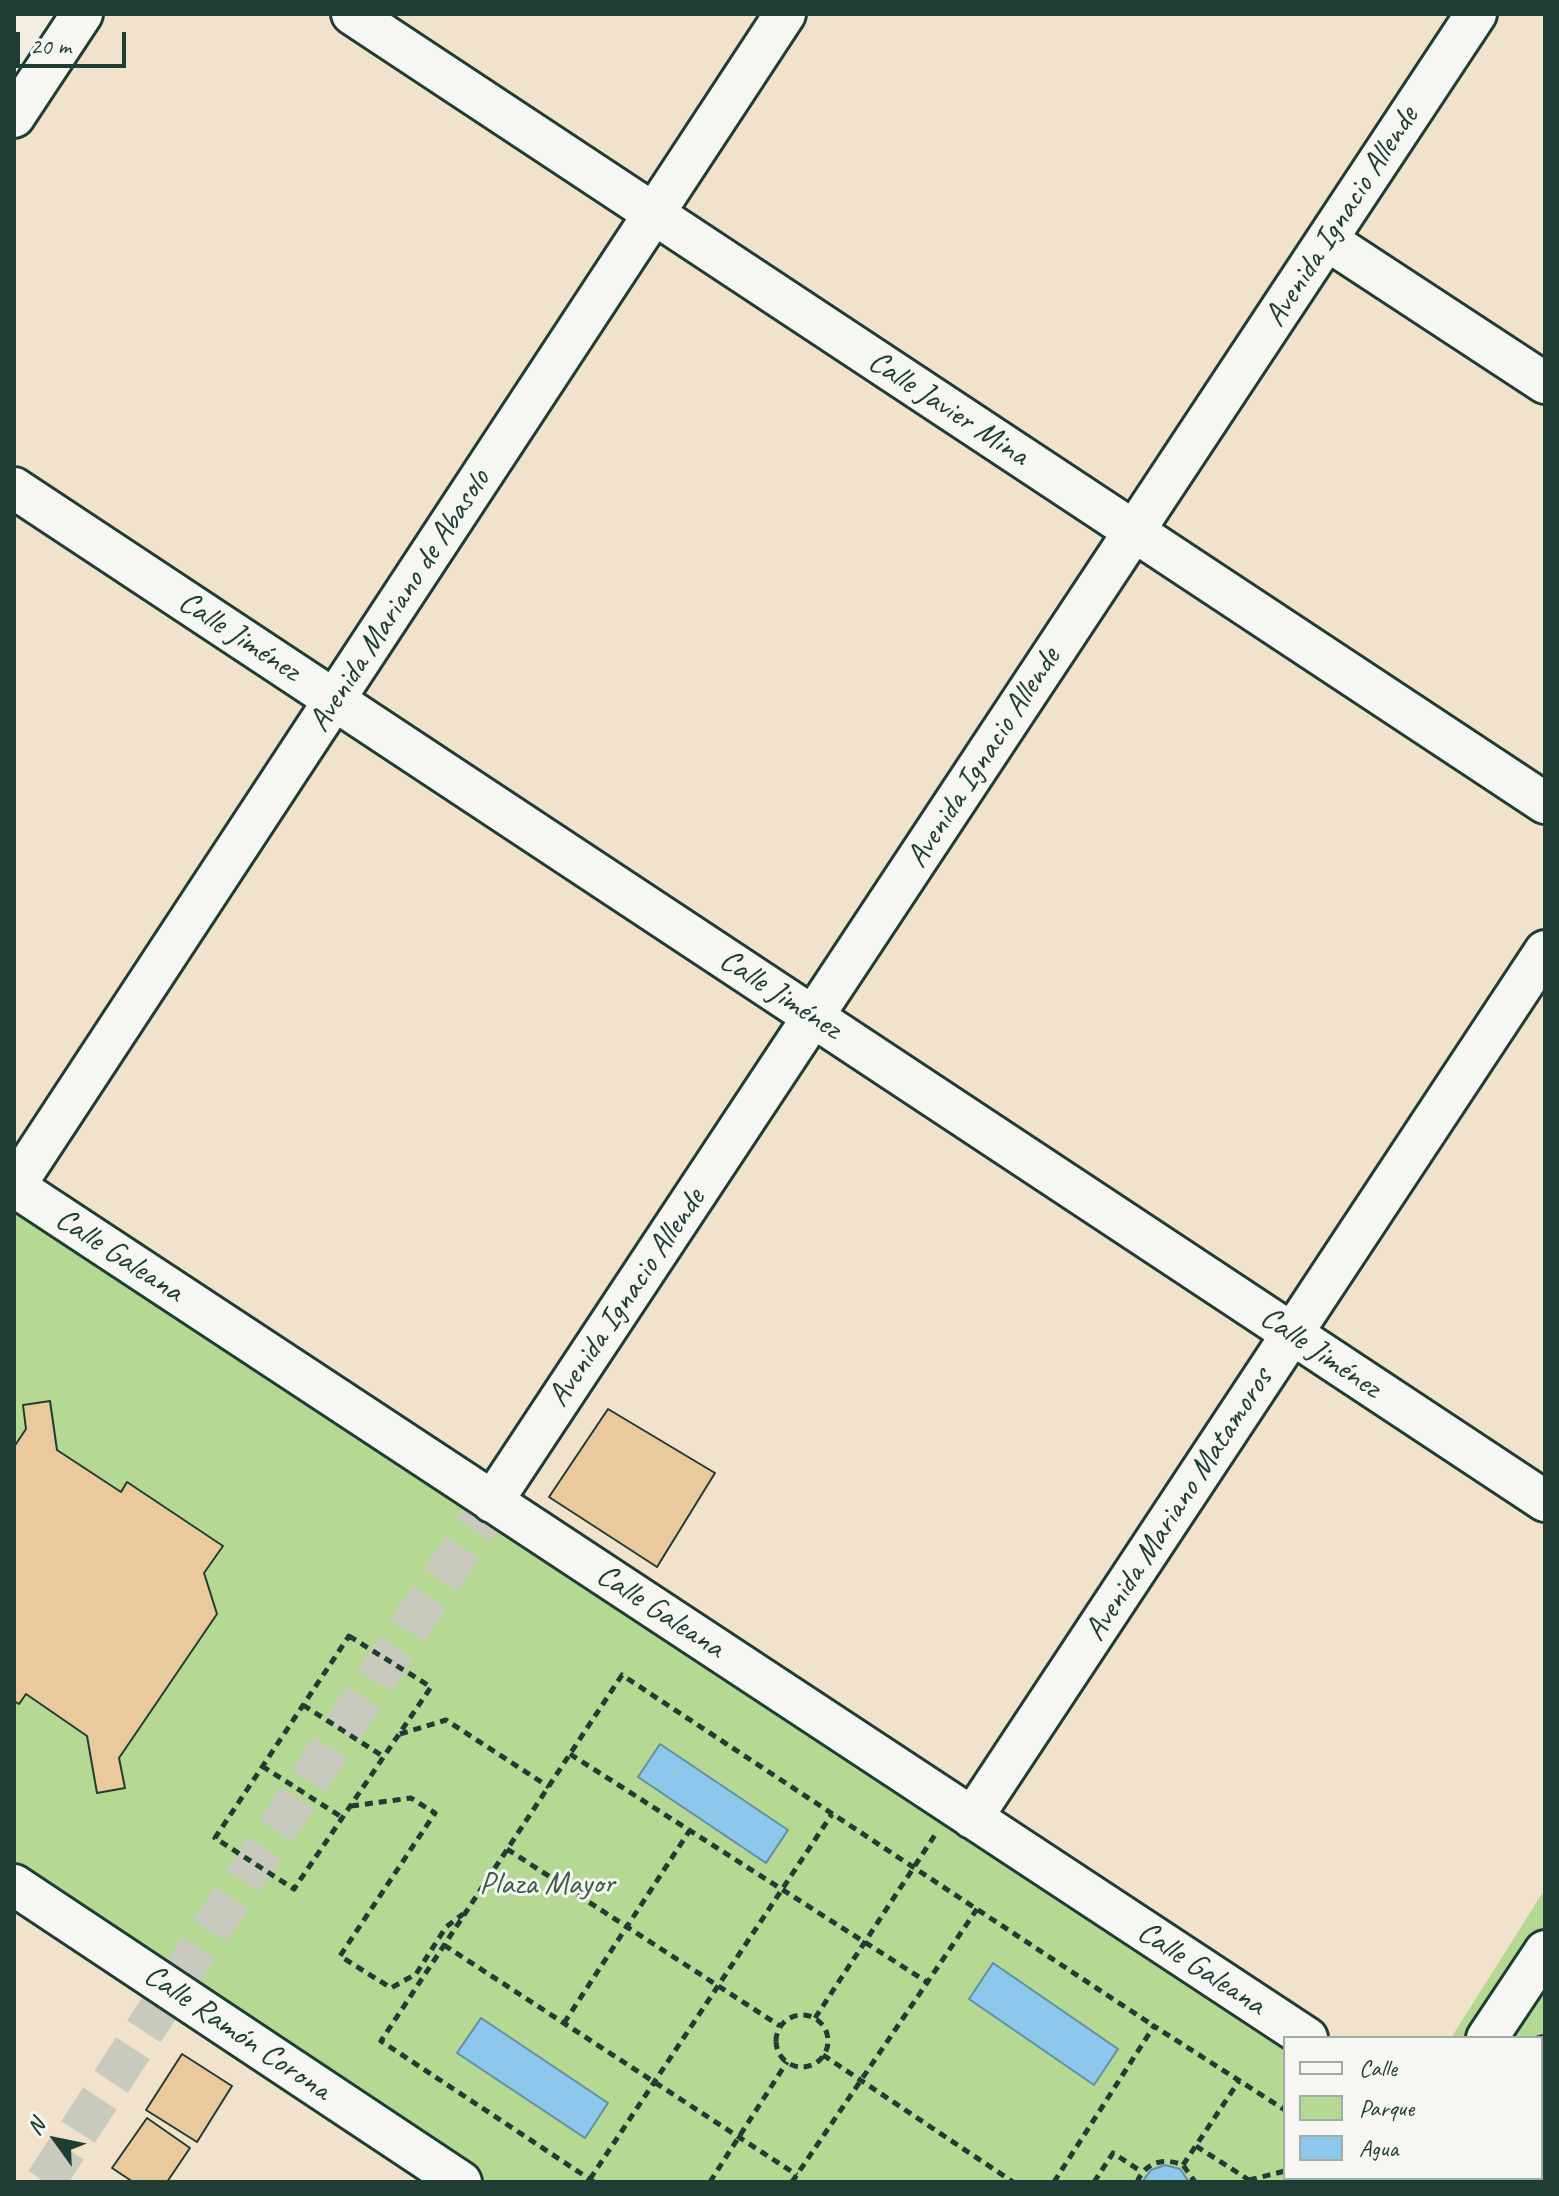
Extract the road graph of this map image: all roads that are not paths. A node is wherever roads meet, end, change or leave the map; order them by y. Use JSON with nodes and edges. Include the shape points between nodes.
{"nodes":[{"id":1,"x":82,"y":14,"type":"edge"},
{"id":2,"x":352,"y":14,"type":"edge"},
{"id":3,"x":785,"y":14,"type":"edge"},
{"id":4,"x":1476,"y":14,"type":"edge"},
{"id":5,"x":14,"y":117,"type":"edge"},
{"id":6,"x":654,"y":214,"type":"junction"},
{"id":7,"x":1327,"y":240,"type":"junction"},
{"id":8,"x":1545,"y":383,"type":"edge"},
{"id":9,"x":14,"y":488,"type":"edge"},
{"id":10,"x":1134,"y":531,"type":"junction"},
{"id":11,"x":335,"y":700,"type":"junction"},
{"id":12,"x":1545,"y":803,"type":"edge"},
{"id":13,"x":1545,"y":951,"type":"edge"},
{"id":14,"x":813,"y":1017,"type":"junction"},
{"id":15,"x":14,"y":1187,"type":"edge"},
{"id":16,"x":1292,"y":1334,"type":"junction"},
{"id":17,"x":1545,"y":1501,"type":"edge"},
{"id":18,"x":492,"y":1502,"type":"junction"},
{"id":19,"x":963,"y":1812,"type":"junction"},
{"id":20,"x":14,"y":1885,"type":"edge"},
{"id":21,"x":1545,"y":1951,"type":"edge"},
{"id":22,"x":1304,"y":2036,"type":"edge"},
{"id":23,"x":1488,"y":2036,"type":"edge"},
{"id":24,"x":461,"y":2182,"type":"edge"}],
"edges":[{"from":1,"to":5,"type":"street"},
{"from":2,"to":6,"type":"street","name":"Calle Javier Mina"},
{"from":3,"to":6,"type":"street","name":"Avenida Mariano de Abasolo"},
{"from":4,"to":7,"type":"street","name":"Avenida Ignacio Allende"},
{"from":6,"to":10,"type":"street","name":"Calle Javier Mina"},
{"from":6,"to":11,"type":"street","name":"Avenida Mariano de Abasolo"},
{"from":7,"to":8,"type":"street"},
{"from":7,"to":10,"type":"street","name":"Avenida Ignacio Allende"},
{"from":9,"to":11,"type":"street","name":"Calle Jiménez"},
{"from":10,"to":12,"type":"street","name":"Calle Javier Mina"},
{"from":10,"to":14,"type":"street","name":"Avenida Ignacio Allende"},
{"from":11,"to":14,"type":"street","name":"Calle Jiménez"},
{"from":11,"to":15,"type":"street","name":"Avenida Mariano de Abasolo"},
{"from":13,"to":16,"type":"street","name":"Avenida Mariano Matamoros"},
{"from":14,"to":16,"type":"street","name":"Calle Jiménez"},
{"from":14,"to":18,"type":"street","name":"Avenida Ignacio Allende"},
{"from":15,"to":18,"type":"street","name":"Calle Galeana"},
{"from":16,"to":17,"type":"street","name":"Calle Jiménez"},
{"from":16,"to":19,"type":"street","name":"Avenida Mariano Matamoros"},
{"from":18,"to":19,"type":"street","name":"Calle Galeana"},
{"from":19,"to":22,"type":"street","name":"Calle Galeana"},
{"from":20,"to":24,"type":"street","name":"Calle Ramón Corona"},
{"from":21,"to":23,"type":"street"}]}
